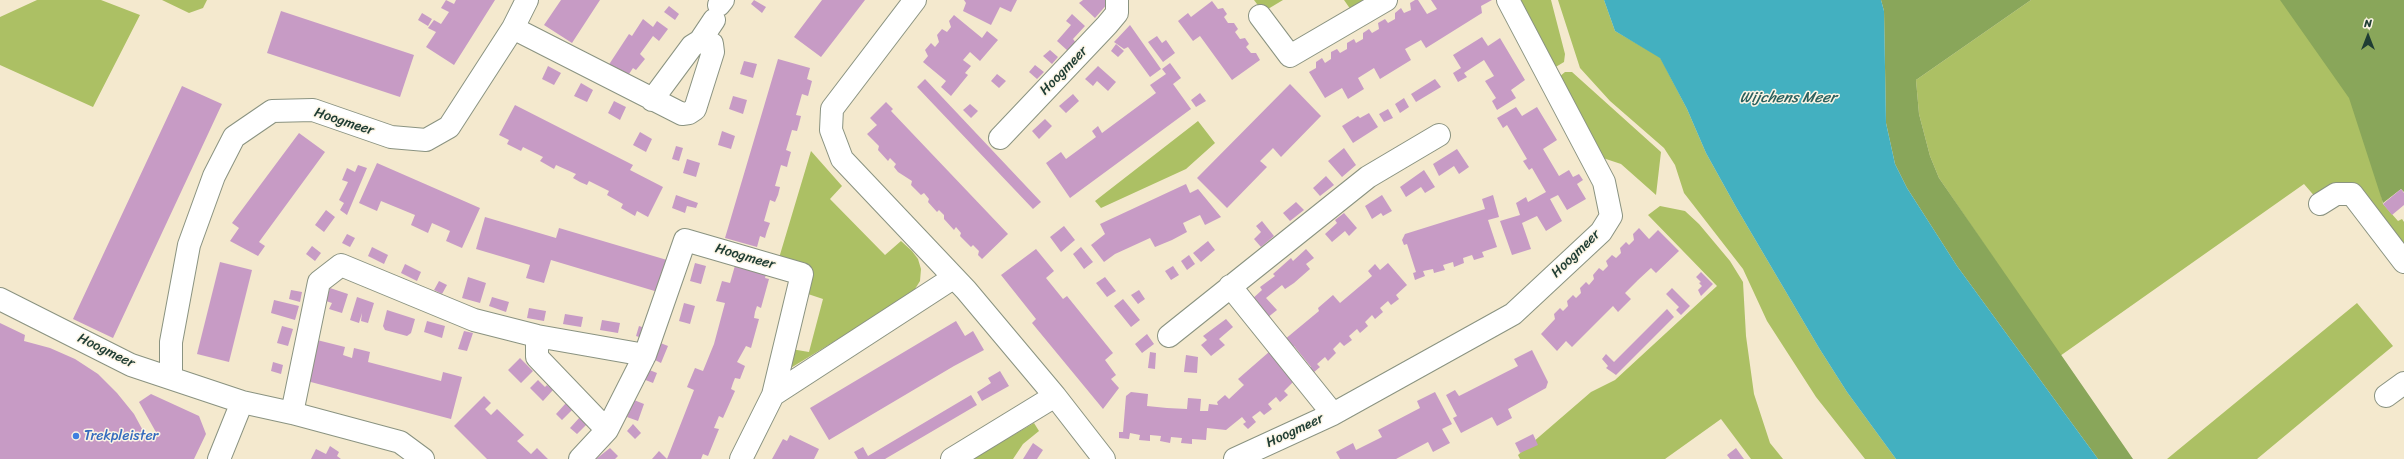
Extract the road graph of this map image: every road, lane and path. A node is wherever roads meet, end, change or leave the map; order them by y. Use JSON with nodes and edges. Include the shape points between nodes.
{"nodes":[{"id":1,"x":527,"y":0,"type":"edge"},
{"id":2,"x":915,"y":0,"type":"edge"},
{"id":3,"x":1117,"y":0,"type":"edge"},
{"id":4,"x":1386,"y":0,"type":"edge"},
{"id":5,"x":1508,"y":0,"type":"edge"},
{"id":6,"x":719,"y":8,"type":"edge"},
{"id":7,"x":1260,"y":16,"type":"dead end"},
{"id":8,"x":513,"y":28,"type":"junction"},
{"id":9,"x":700,"y":41,"type":"junction"},
{"id":10,"x":652,"y":100,"type":"junction"},
{"id":11,"x":1439,"y":135,"type":"dead end"},
{"id":12,"x":1000,"y":138,"type":"dead end"},
{"id":13,"x":2320,"y":204,"type":"dead end"},
{"id":14,"x":2404,"y":262,"type":"edge"},
{"id":15,"x":953,"y":278,"type":"junction"},
{"id":16,"x":1230,"y":286,"type":"junction"},
{"id":17,"x":0,"y":299,"type":"edge"},
{"id":18,"x":537,"y":336,"type":"junction"},
{"id":19,"x":1169,"y":336,"type":"dead end"},
{"id":20,"x":645,"y":355,"type":"junction"},
{"id":21,"x":171,"y":378,"type":"junction"},
{"id":22,"x":2404,"y":383,"type":"edge"},
{"id":23,"x":773,"y":395,"type":"junction"},
{"id":24,"x":1055,"y":396,"type":"junction"},
{"id":25,"x":2386,"y":396,"type":"dead end"},
{"id":26,"x":242,"y":402,"type":"junction"},
{"id":27,"x":292,"y":413,"type":"junction"},
{"id":28,"x":1333,"y":414,"type":"junction"},
{"id":29,"x":607,"y":430,"type":"junction"},
{"id":30,"x":219,"y":459,"type":"edge"},
{"id":31,"x":423,"y":459,"type":"edge"},
{"id":32,"x":580,"y":459,"type":"edge"},
{"id":33,"x":741,"y":459,"type":"edge"},
{"id":34,"x":952,"y":459,"type":"edge"},
{"id":35,"x":1104,"y":459,"type":"edge"},
{"id":36,"x":1235,"y":459,"type":"edge"}],
"edges":[{"from":1,"to":8,"type":"street","name":"Hoogmeer"},
{"from":2,"to":15,"type":"street","via":[[832,109],[831,130],[842,159]]},
{"from":3,"to":12,"type":"street","name":"Hoogmeer","via":[[1118,13]]},
{"from":4,"to":7,"type":"street","via":[[1290,56]]},
{"from":5,"to":28,"type":"street","name":"Hoogmeer","via":[[1604,182],[1611,216],[1601,232],[1513,314]]},
{"from":6,"to":9,"type":"street"},
{"from":8,"to":10,"type":"street"},
{"from":8,"to":21,"type":"street","name":"Hoogmeer","via":[[449,127],[426,140],[391,137],[313,110],[272,111],[234,137],[214,176],[189,245],[172,330]]},
{"from":9,"to":10,"type":"street","via":[[692,46]]},
{"from":9,"to":10,"type":"street","via":[[712,44],[713,52],[695,109],[689,114],[682,114]]},
{"from":11,"to":16,"type":"street","via":[[1368,177]]},
{"from":13,"to":14,"type":"street","via":[[2336,194],[2352,194]]},
{"from":15,"to":23,"type":"street"},
{"from":15,"to":24,"type":"street"},
{"from":16,"to":19,"type":"street"},
{"from":16,"to":28,"type":"street","name":"Hoogmeer"},
{"from":17,"to":21,"type":"street","name":"Hoogmeer","via":[[45,316],[131,365]]},
{"from":18,"to":20,"type":"street"},
{"from":18,"to":27,"type":"street","via":[[474,320],[341,265],[319,282]]},
{"from":18,"to":29,"type":"street","via":[[537,357]]},
{"from":20,"to":23,"type":"street","name":"Hoogmeer","via":[[685,240],[802,274]]},
{"from":20,"to":29,"type":"street","name":"Hoogmeer"},
{"from":21,"to":26,"type":"street","name":"Hoogmeer"},
{"from":22,"to":25,"type":"street"},
{"from":23,"to":33,"type":"street","name":"Hoogmeer"},
{"from":24,"to":34,"type":"street"},
{"from":24,"to":35,"type":"street"},
{"from":26,"to":27,"type":"street","name":"Hoogmeer"},
{"from":26,"to":30,"type":"street"},
{"from":27,"to":31,"type":"street","name":"Hoogmeer","via":[[400,442]]},
{"from":28,"to":36,"type":"street","name":"Hoogmeer"},
{"from":29,"to":32,"type":"street","name":"Hoogmeer"}]}
